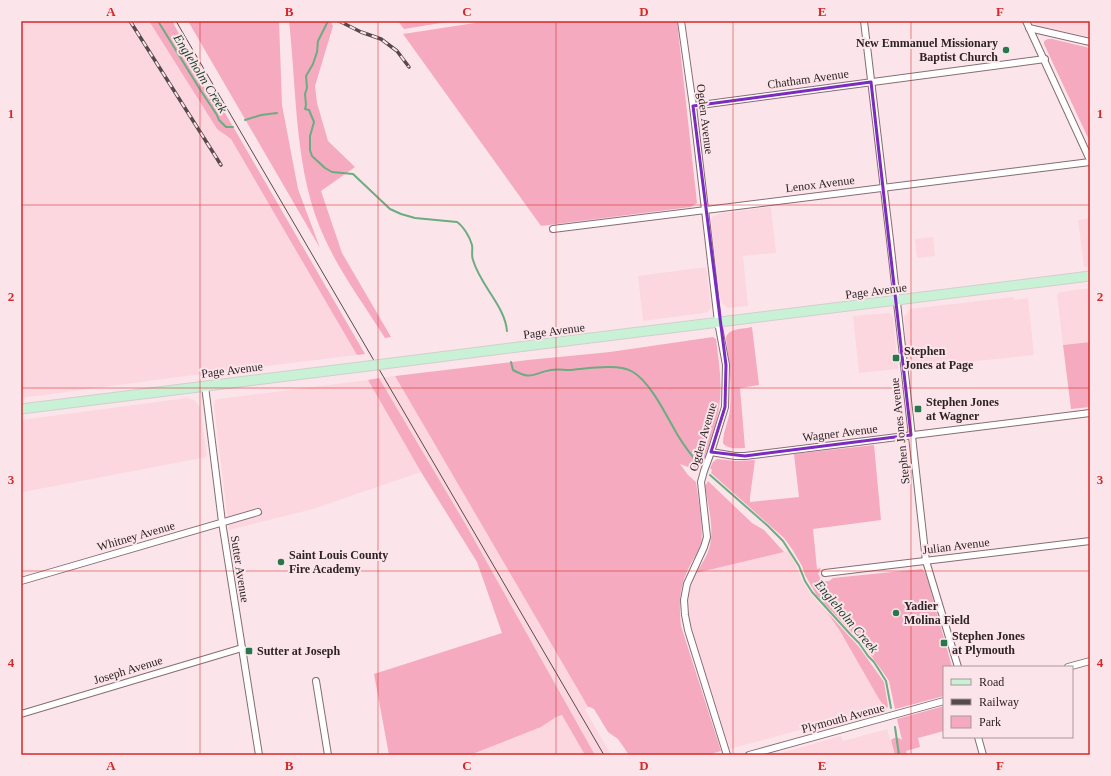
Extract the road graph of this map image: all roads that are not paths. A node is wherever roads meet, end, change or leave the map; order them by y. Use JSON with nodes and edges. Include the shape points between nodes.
{"nodes":[{"id":1,"x":680,"y":21,"type":"edge"},
{"id":2,"x":864,"y":21,"type":"edge"},
{"id":3,"x":1026,"y":21,"type":"edge"},
{"id":4,"x":1029,"y":28,"type":"junction"},
{"id":5,"x":1090,"y":42,"type":"edge"},
{"id":6,"x":1045,"y":59,"type":"junction"},
{"id":7,"x":871,"y":82,"type":"junction"},
{"id":8,"x":693,"y":106,"type":"junction"},
{"id":9,"x":1088,"y":151,"type":"edge"},
{"id":10,"x":1090,"y":161,"type":"edge"},
{"id":11,"x":884,"y":187,"type":"junction"},
{"id":12,"x":705,"y":210,"type":"junction"},
{"id":13,"x":553,"y":228,"type":"dead end"},
{"id":14,"x":1090,"y":276,"type":"edge"},
{"id":15,"x":897,"y":300,"type":"junction"},
{"id":16,"x":718,"y":322,"type":"junction"},
{"id":17,"x":205,"y":386,"type":"junction"},
{"id":18,"x":21,"y":409,"type":"edge"},
{"id":19,"x":1090,"y":413,"type":"edge"},
{"id":20,"x":911,"y":435,"type":"junction"},
{"id":21,"x":711,"y":452,"type":"junction"},
{"id":22,"x":258,"y":512,"type":"dead end"},
{"id":23,"x":222,"y":522,"type":"junction"},
{"id":24,"x":1090,"y":540,"type":"edge"},
{"id":25,"x":926,"y":561,"type":"junction"},
{"id":26,"x":825,"y":573,"type":"dead end"},
{"id":27,"x":21,"y":581,"type":"edge"},
{"id":28,"x":242,"y":648,"type":"junction"},
{"id":29,"x":1090,"y":661,"type":"edge"},
{"id":30,"x":958,"y":666,"type":"edge"},
{"id":31,"x":1072,"y":666,"type":"edge"},
{"id":32,"x":316,"y":681,"type":"dead end"},
{"id":33,"x":943,"y":701,"type":"edge"},
{"id":34,"x":21,"y":714,"type":"edge"},
{"id":35,"x":978,"y":738,"type":"edge"},
{"id":36,"x":259,"y":755,"type":"edge"},
{"id":37,"x":328,"y":755,"type":"edge"},
{"id":38,"x":727,"y":755,"type":"edge"},
{"id":39,"x":748,"y":755,"type":"edge"},
{"id":40,"x":983,"y":755,"type":"edge"}],
"edges":[{"from":1,"to":8,"type":"street","name":"Ogden Avenue"},
{"from":2,"to":7,"type":"street","name":"Stephen Jones Avenue"},
{"from":3,"to":4,"type":"street"},
{"from":4,"to":5,"type":"street"},
{"from":4,"to":6,"type":"street"},
{"from":6,"to":7,"type":"street","name":"Chatham Avenue"},
{"from":6,"to":9,"type":"street"},
{"from":7,"to":8,"type":"street","name":"Chatham Avenue"},
{"from":7,"to":11,"type":"street","name":"Stephen Jones Avenue"},
{"from":8,"to":12,"type":"street","name":"Ogden Avenue"},
{"from":9,"to":10,"type":"street"},
{"from":10,"to":11,"type":"street","name":"Lenox Avenue"},
{"from":11,"to":12,"type":"street","name":"Lenox Avenue"},
{"from":11,"to":15,"type":"street","name":"Stephen Jones Avenue"},
{"from":12,"to":13,"type":"street","name":"Lenox Avenue"},
{"from":12,"to":16,"type":"street","name":"Ogden Avenue"},
{"from":14,"to":15,"type":"main road","name":"Page Avenue"},
{"from":15,"to":16,"type":"main road","name":"Page Avenue"},
{"from":15,"to":20,"type":"street","name":"Stephen Jones Avenue"},
{"from":16,"to":17,"type":"main road","name":"Page Avenue","bridge":true},
{"from":16,"to":21,"type":"street","name":"Ogden Avenue","via":[[726,365],[725,407]]},
{"from":17,"to":18,"type":"main road","name":"Page Avenue"},
{"from":17,"to":23,"type":"street","name":"Sutter Avenue"},
{"from":19,"to":20,"type":"street","name":"Wagner Avenue"},
{"from":20,"to":21,"type":"street","name":"Wagner Avenue","via":[[745,456]]},
{"from":20,"to":25,"type":"street","name":"Stephen Jones Avenue"},
{"from":21,"to":38,"type":"street","name":"Ogden Avenue","via":[[701,482],[707,537],[687,584],[684,600],[688,630]]},
{"from":22,"to":23,"type":"street","name":"Whitney Avenue"},
{"from":23,"to":27,"type":"street","name":"Whitney Avenue"},
{"from":23,"to":28,"type":"street","name":"Sutter Avenue"},
{"from":24,"to":25,"type":"street","name":"Julian Avenue"},
{"from":25,"to":26,"type":"street","name":"Julian Avenue"},
{"from":25,"to":30,"type":"street","name":"Stephen Jones Avenue"},
{"from":28,"to":34,"type":"street","name":"Joseph Avenue"},
{"from":28,"to":36,"type":"street","name":"Sutter Avenue"},
{"from":29,"to":31,"type":"street"},
{"from":32,"to":37,"type":"street"},
{"from":33,"to":39,"type":"street","name":"Plymouth Avenue"},
{"from":35,"to":40,"type":"street"}]}
